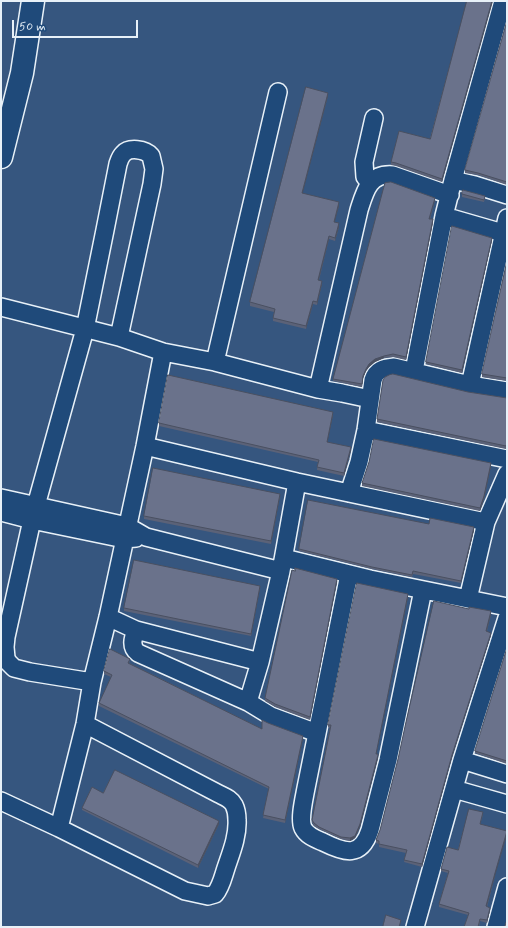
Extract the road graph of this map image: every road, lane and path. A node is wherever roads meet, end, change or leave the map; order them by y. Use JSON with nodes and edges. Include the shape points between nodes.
{"nodes":[{"id":1,"x":33,"y":1,"type":"edge"},
{"id":2,"x":503,"y":1,"type":"edge"},
{"id":3,"x":278,"y":92,"type":"dead end"},
{"id":4,"x":374,"y":118,"type":"dead end"},
{"id":5,"x":1,"y":157,"type":"edge"},
{"id":6,"x":370,"y":182,"type":"junction"},
{"id":7,"x":452,"y":187,"type":"junction"},
{"id":8,"x":507,"y":195,"type":"edge"},
{"id":9,"x":444,"y":216,"type":"junction"},
{"id":10,"x":505,"y":225,"type":"edge"},
{"id":11,"x":502,"y":266,"type":"edge"},
{"id":12,"x":1,"y":307,"type":"edge"},
{"id":13,"x":85,"y":329,"type":"junction"},
{"id":14,"x":119,"y":337,"type":"junction"},
{"id":15,"x":163,"y":352,"type":"junction"},
{"id":16,"x":215,"y":362,"type":"junction"},
{"id":17,"x":414,"y":371,"type":"junction"},
{"id":18,"x":470,"y":385,"type":"junction"},
{"id":19,"x":318,"y":389,"type":"junction"},
{"id":20,"x":507,"y":391,"type":"edge"},
{"id":21,"x":370,"y":399,"type":"junction"},
{"id":22,"x":366,"y":430,"type":"junction"},
{"id":23,"x":145,"y":446,"type":"junction"},
{"id":24,"x":507,"y":459,"type":"edge"},
{"id":25,"x":507,"y":474,"type":"edge"},
{"id":26,"x":297,"y":482,"type":"junction"},
{"id":27,"x":349,"y":493,"type":"junction"},
{"id":28,"x":1,"y":498,"type":"edge"},
{"id":29,"x":501,"y":506,"type":"edge"},
{"id":30,"x":1,"y":512,"type":"edge"},
{"id":31,"x":35,"y":513,"type":"junction"},
{"id":32,"x":486,"y":522,"type":"junction"},
{"id":33,"x":126,"y":532,"type":"junction"},
{"id":34,"x":283,"y":565,"type":"junction"},
{"id":35,"x":349,"y":574,"type":"junction"},
{"id":36,"x":423,"y":590,"type":"junction"},
{"id":37,"x":468,"y":599,"type":"junction"},
{"id":38,"x":507,"y":608,"type":"edge"},
{"id":39,"x":108,"y":618,"type":"junction"},
{"id":40,"x":507,"y":618,"type":"edge"},
{"id":41,"x":136,"y":630,"type":"junction"},
{"id":42,"x":260,"y":662,"type":"junction"},
{"id":43,"x":92,"y":682,"type":"junction"},
{"id":44,"x":248,"y":702,"type":"junction"},
{"id":45,"x":84,"y":724,"type":"junction"},
{"id":46,"x":317,"y":733,"type":"junction"},
{"id":47,"x":462,"y":760,"type":"junction"},
{"id":48,"x":507,"y":774,"type":"edge"},
{"id":49,"x":454,"y":789,"type":"junction"},
{"id":50,"x":1,"y":801,"type":"edge"},
{"id":51,"x":507,"y":804,"type":"edge"},
{"id":52,"x":58,"y":828,"type":"junction"},
{"id":53,"x":507,"y":887,"type":"edge"},
{"id":54,"x":415,"y":927,"type":"edge"},
{"id":55,"x":496,"y":927,"type":"edge"}],
"edges":[{"from":1,"to":5,"type":"street","via":[[22,73]]},
{"from":2,"to":7,"type":"street"},
{"from":3,"to":16,"type":"street"},
{"from":4,"to":6,"type":"street","via":[[364,162],[365,177]]},
{"from":6,"to":7,"type":"street","via":[[382,175],[393,175]]},
{"from":6,"to":19,"type":"street","via":[[364,194]]},
{"from":7,"to":8,"type":"street","via":[[475,185]]},
{"from":7,"to":9,"type":"street"},
{"from":9,"to":10,"type":"street"},
{"from":9,"to":17,"type":"street"},
{"from":10,"to":11,"type":"street"},
{"from":11,"to":18,"type":"street"},
{"from":12,"to":13,"type":"street"},
{"from":13,"to":14,"type":"street"},
{"from":13,"to":14,"type":"street","via":[[118,164],[123,154],[128,151],[145,152],[151,156],[153,162],[152,184]]},
{"from":13,"to":31,"type":"street"},
{"from":14,"to":15,"type":"street"},
{"from":15,"to":16,"type":"street"},
{"from":15,"to":23,"type":"street"},
{"from":16,"to":19,"type":"street"},
{"from":17,"to":18,"type":"street"},
{"from":17,"to":21,"type":"street","via":[[394,367],[380,370],[374,376]]},
{"from":18,"to":20,"type":"street"},
{"from":19,"to":21,"type":"street"},
{"from":21,"to":22,"type":"street"},
{"from":22,"to":24,"type":"street"},
{"from":22,"to":27,"type":"street"},
{"from":23,"to":26,"type":"street"},
{"from":23,"to":33,"type":"street"},
{"from":25,"to":29,"type":"street"},
{"from":26,"to":27,"type":"street"},
{"from":26,"to":34,"type":"street"},
{"from":27,"to":32,"type":"street"},
{"from":28,"to":31,"type":"street"},
{"from":29,"to":32,"type":"street"},
{"from":30,"to":31,"type":"street"},
{"from":31,"to":33,"type":"street"},
{"from":31,"to":43,"type":"street","via":[[6,636],[6,658],[14,668]]},
{"from":32,"to":37,"type":"street"},
{"from":33,"to":34,"type":"street"},
{"from":33,"to":39,"type":"street"},
{"from":34,"to":35,"type":"street"},
{"from":34,"to":42,"type":"street"},
{"from":35,"to":36,"type":"street"},
{"from":35,"to":46,"type":"street"},
{"from":36,"to":37,"type":"street"},
{"from":36,"to":46,"type":"street","via":[[388,760],[372,823],[363,845],[353,850],[335,848],[313,837],[303,827],[306,788]]},
{"from":37,"to":38,"type":"street"},
{"from":39,"to":41,"type":"street"},
{"from":39,"to":43,"type":"street"},
{"from":40,"to":47,"type":"street"},
{"from":41,"to":42,"type":"street"},
{"from":41,"to":44,"type":"street","via":[[132,643],[138,653]]},
{"from":42,"to":44,"type":"street"},
{"from":43,"to":45,"type":"street"},
{"from":44,"to":46,"type":"street","via":[[271,716]]},
{"from":45,"to":52,"type":"street"},
{"from":45,"to":52,"type":"street","via":[[230,800],[236,809],[238,819],[234,843],[217,891],[213,896],[208,896],[185,891]]},
{"from":47,"to":48,"type":"street"},
{"from":47,"to":49,"type":"street"},
{"from":49,"to":51,"type":"street"},
{"from":49,"to":54,"type":"street"},
{"from":50,"to":52,"type":"street"},
{"from":53,"to":55,"type":"street"}]}
